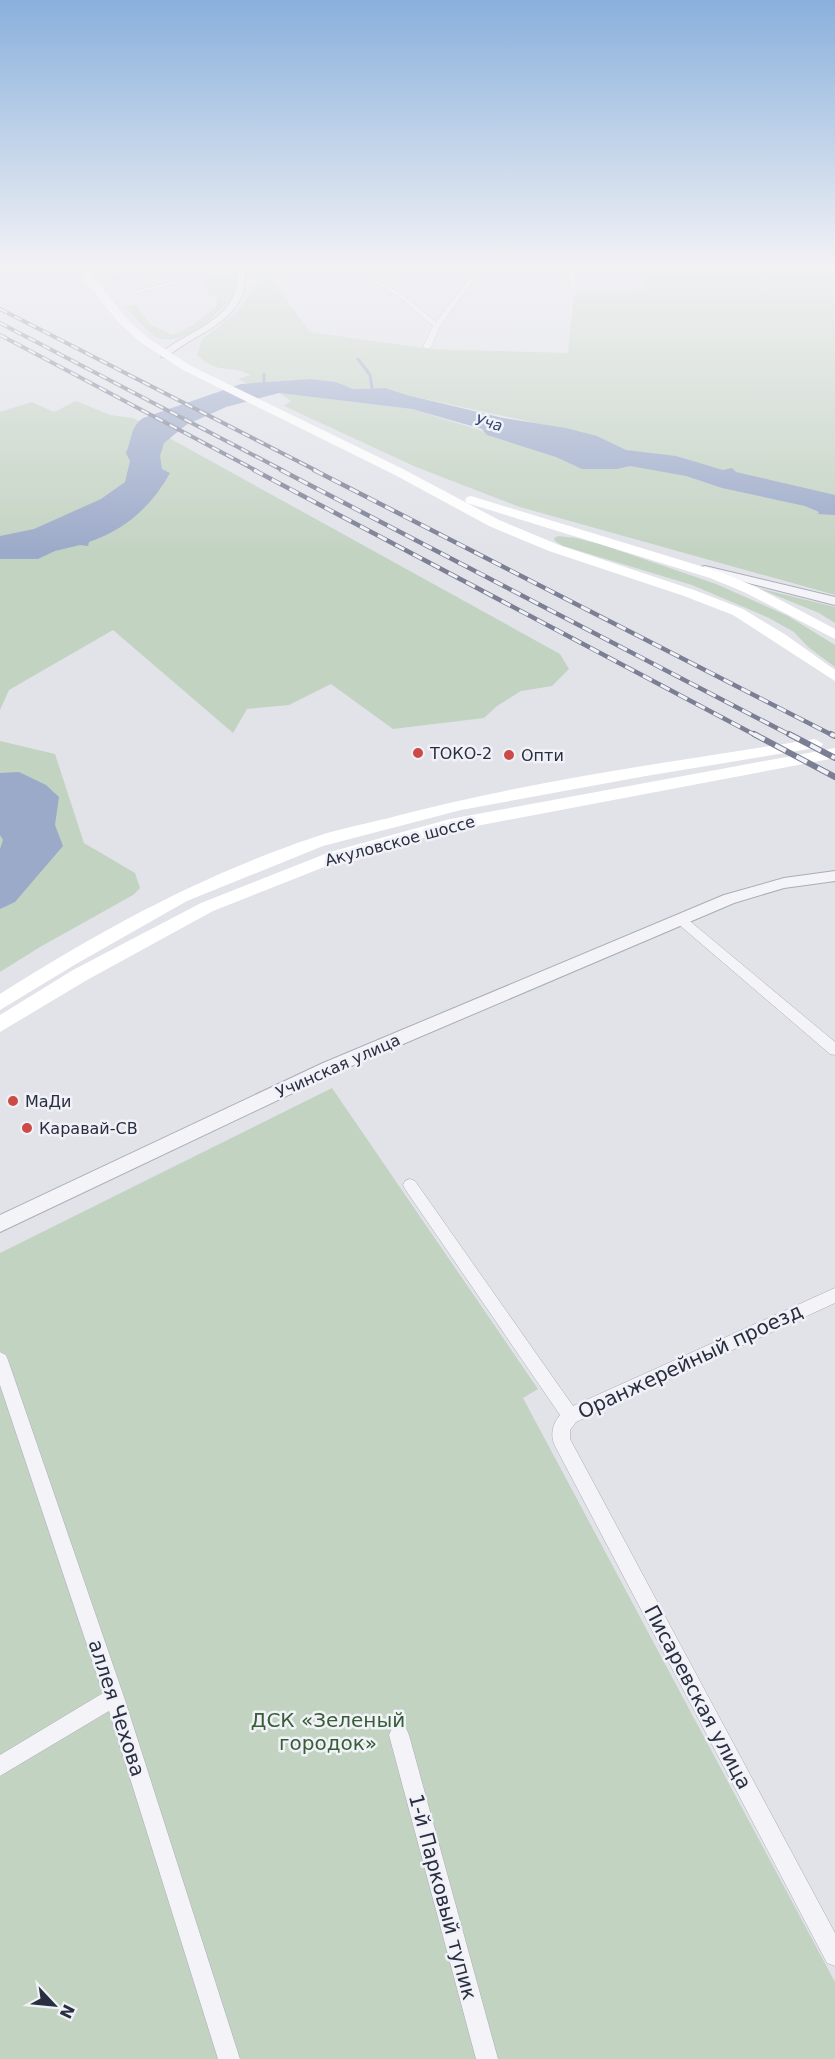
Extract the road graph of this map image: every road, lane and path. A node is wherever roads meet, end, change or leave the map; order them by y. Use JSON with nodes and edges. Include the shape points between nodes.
{"nodes":[{"id":1,"x":173,"y":360,"type":"edge"},
{"id":2,"x":184,"y":360,"type":"edge"},
{"id":3,"x":187,"y":368,"type":"junction"},
{"id":4,"x":399,"y":472,"type":"junction"},
{"id":5,"x":678,"y":562,"type":"junction"},
{"id":6,"x":835,"y":601,"type":"edge"},
{"id":7,"x":835,"y":635,"type":"edge"},
{"id":8,"x":835,"y":677,"type":"edge"},
{"id":9,"x":835,"y":741,"type":"edge"},
{"id":10,"x":835,"y":753,"type":"edge"},
{"id":11,"x":835,"y":876,"type":"edge"},
{"id":12,"x":681,"y":920,"type":"junction"},
{"id":13,"x":0,"y":1003,"type":"edge"},
{"id":14,"x":0,"y":1025,"type":"edge"},
{"id":15,"x":835,"y":1050,"type":"edge"},
{"id":16,"x":410,"y":1185,"type":"dead end"},
{"id":17,"x":0,"y":1224,"type":"edge"},
{"id":18,"x":835,"y":1295,"type":"edge"},
{"id":19,"x":0,"y":1360,"type":"edge"},
{"id":20,"x":570,"y":1416,"type":"junction"},
{"id":21,"x":561,"y":1440,"type":"joint"},
{"id":22,"x":114,"y":1697,"type":"junction"},
{"id":23,"x":399,"y":1735,"type":"dead end"},
{"id":24,"x":0,"y":1766,"type":"edge"},
{"id":25,"x":835,"y":1955,"type":"edge"},
{"id":26,"x":229,"y":2059,"type":"edge"},
{"id":27,"x":487,"y":2059,"type":"edge"}],
"edges":[{"from":1,"to":3,"type":"main road"},
{"from":2,"to":3,"type":"street"},
{"from":3,"to":4,"type":"main road"},
{"from":4,"to":5,"type":"main road","via":[[486,506]]},
{"from":4,"to":8,"type":"main road","via":[[524,536],[738,612]]},
{"from":5,"to":6,"type":"street"},
{"from":5,"to":7,"type":"main road","via":[[749,589]]},
{"from":9,"to":13,"type":"main road","name":"Акуловское шоссе","via":[[462,805],[318,842],[182,897],[69,959]]},
{"from":10,"to":14,"type":"main road","name":"Акуловское шоссе","via":[[450,825],[336,856],[207,907],[80,975]]},
{"from":11,"to":12,"type":"street","name":"Учинская улица","via":[[784,883],[729,899]]},
{"from":12,"to":15,"type":"street"},
{"from":12,"to":17,"type":"street","name":"Учинская улица","via":[[330,1068]]},
{"from":16,"to":20,"type":"street"},
{"from":18,"to":20,"type":"street","name":"Оранжерейный проезд"},
{"from":19,"to":22,"type":"street","name":"аллея Чехова"},
{"from":20,"to":21,"type":"street","name":"Оранжерейный проезд","via":[[561,1427]]},
{"from":21,"to":25,"type":"street","name":"Писаревская улица"},
{"from":22,"to":24,"type":"street"},
{"from":22,"to":26,"type":"street","name":"аллея Чехова"},
{"from":23,"to":27,"type":"street","name":"1-й Парковый тупик"}]}
